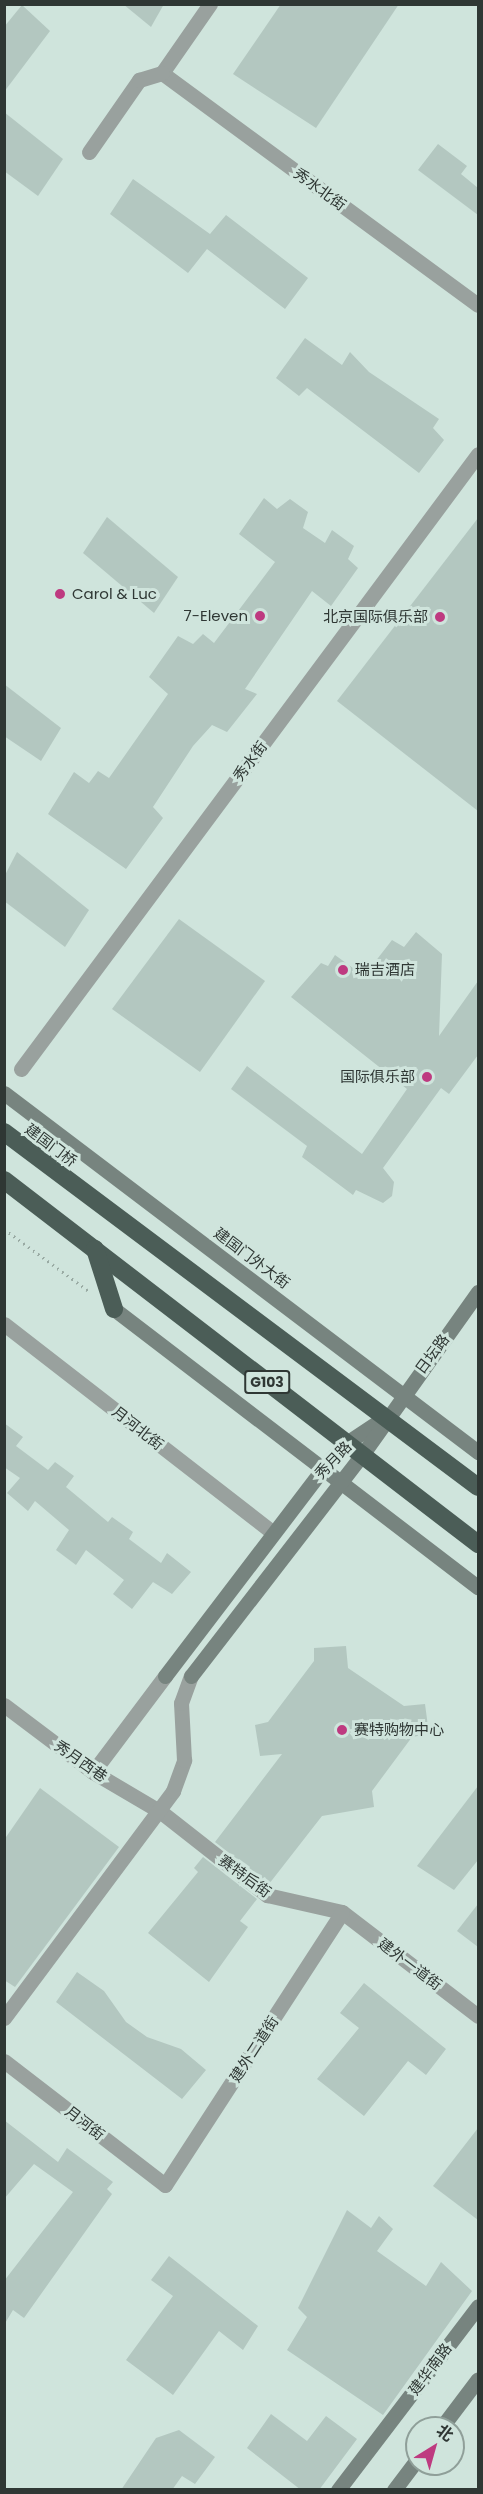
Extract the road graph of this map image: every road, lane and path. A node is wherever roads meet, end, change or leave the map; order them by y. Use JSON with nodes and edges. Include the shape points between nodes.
{"nodes":[{"id":1,"x":210,"y":4,"type":"edge"},
{"id":2,"x":162,"y":73,"type":"junction"},
{"id":3,"x":89,"y":152,"type":"dead end"},
{"id":4,"x":478,"y":305,"type":"edge"},
{"id":5,"x":478,"y":454,"type":"edge"},
{"id":6,"x":21,"y":1069,"type":"dead end"},
{"id":7,"x":4,"y":1093,"type":"edge"},
{"id":8,"x":4,"y":1132,"type":"edge"},
{"id":9,"x":4,"y":1180,"type":"edge"},
{"id":10,"x":4,"y":1229,"type":"edge"},
{"id":11,"x":95,"y":1250,"type":"junction"},
{"id":12,"x":478,"y":1292,"type":"edge"},
{"id":13,"x":114,"y":1309,"type":"junction"},
{"id":14,"x":4,"y":1324,"type":"edge"},
{"id":15,"x":402,"y":1394,"type":"junction"},
{"id":16,"x":386,"y":1416,"type":"junction"},
{"id":17,"x":345,"y":1444,"type":"junction"},
{"id":18,"x":478,"y":1452,"type":"edge"},
{"id":19,"x":362,"y":1455,"type":"junction"},
{"id":20,"x":324,"y":1467,"type":"junction"},
{"id":21,"x":341,"y":1482,"type":"junction"},
{"id":22,"x":478,"y":1487,"type":"edge"},
{"id":23,"x":272,"y":1532,"type":"junction"},
{"id":24,"x":478,"y":1544,"type":"edge"},
{"id":25,"x":478,"y":1587,"type":"edge"},
{"id":26,"x":4,"y":1705,"type":"edge"},
{"id":27,"x":93,"y":1773,"type":"junction"},
{"id":28,"x":161,"y":1812,"type":"junction"},
{"id":29,"x":342,"y":1912,"type":"junction"},
{"id":30,"x":478,"y":2016,"type":"edge"},
{"id":31,"x":4,"y":2018,"type":"edge"},
{"id":32,"x":4,"y":2061,"type":"edge"},
{"id":33,"x":165,"y":2185,"type":"joint"},
{"id":34,"x":478,"y":2306,"type":"edge"},
{"id":35,"x":478,"y":2379,"type":"edge"},
{"id":36,"x":450,"y":2416,"type":"edge"},
{"id":37,"x":405,"y":2476,"type":"edge"},
{"id":38,"x":338,"y":2490,"type":"edge"},
{"id":39,"x":394,"y":2490,"type":"edge"}],
"edges":[{"from":1,"to":2,"type":"street"},
{"from":2,"to":3,"type":"street","via":[[139,80]]},
{"from":2,"to":4,"type":"street","name":"秀水北街"},
{"from":5,"to":6,"type":"street","name":"秀水街"},
{"from":7,"to":15,"type":"street","name":"建国门外大街"},
{"from":8,"to":16,"type":"highway","name":"建国门桥","number":"G103"},
{"from":9,"to":11,"type":"highway","number":"G103"},
{"from":10,"to":13,"type":"path"},
{"from":11,"to":13,"type":"highway"},
{"from":11,"to":17,"type":"highway","number":"G103"},
{"from":12,"to":15,"type":"street","name":"日坛路"},
{"from":13,"to":20,"type":"street"},
{"from":14,"to":23,"type":"street","name":"月河北街"},
{"from":15,"to":16,"type":"street","name":"日坛路"},
{"from":15,"to":18,"type":"street","name":"建国门外大街"},
{"from":16,"to":17,"type":"street","name":"秀月路"},
{"from":16,"to":19,"type":"street","name":"秀月路"},
{"from":16,"to":22,"type":"highway","number":"G103"},
{"from":17,"to":19,"type":"highway","number":"G103"},
{"from":17,"to":20,"type":"street","name":"秀月路"},
{"from":19,"to":21,"type":"street","name":"秀月路"},
{"from":19,"to":24,"type":"highway","number":"G103"},
{"from":20,"to":21,"type":"street"},
{"from":20,"to":23,"type":"street","name":"秀月路"},
{"from":21,"to":25,"type":"street"},
{"from":21,"to":28,"type":"street","name":"秀月路","via":[[191,1676],[181,1703],[184,1760]]},
{"from":23,"to":27,"type":"street","name":"秀月路"},
{"from":26,"to":27,"type":"street","name":"秀月西巷"},
{"from":27,"to":28,"type":"street","name":"秀月西巷"},
{"from":28,"to":29,"type":"street","name":"赛特后街","via":[[267,1895]]},
{"from":28,"to":31,"type":"street"},
{"from":29,"to":30,"type":"street","name":"建外一道街"},
{"from":29,"to":33,"type":"street","name":"建外二道街"},
{"from":32,"to":33,"type":"street","name":"月河街"},
{"from":34,"to":38,"type":"street","name":"建华南路"},
{"from":35,"to":36,"type":"street"},
{"from":37,"to":39,"type":"street"}]}
